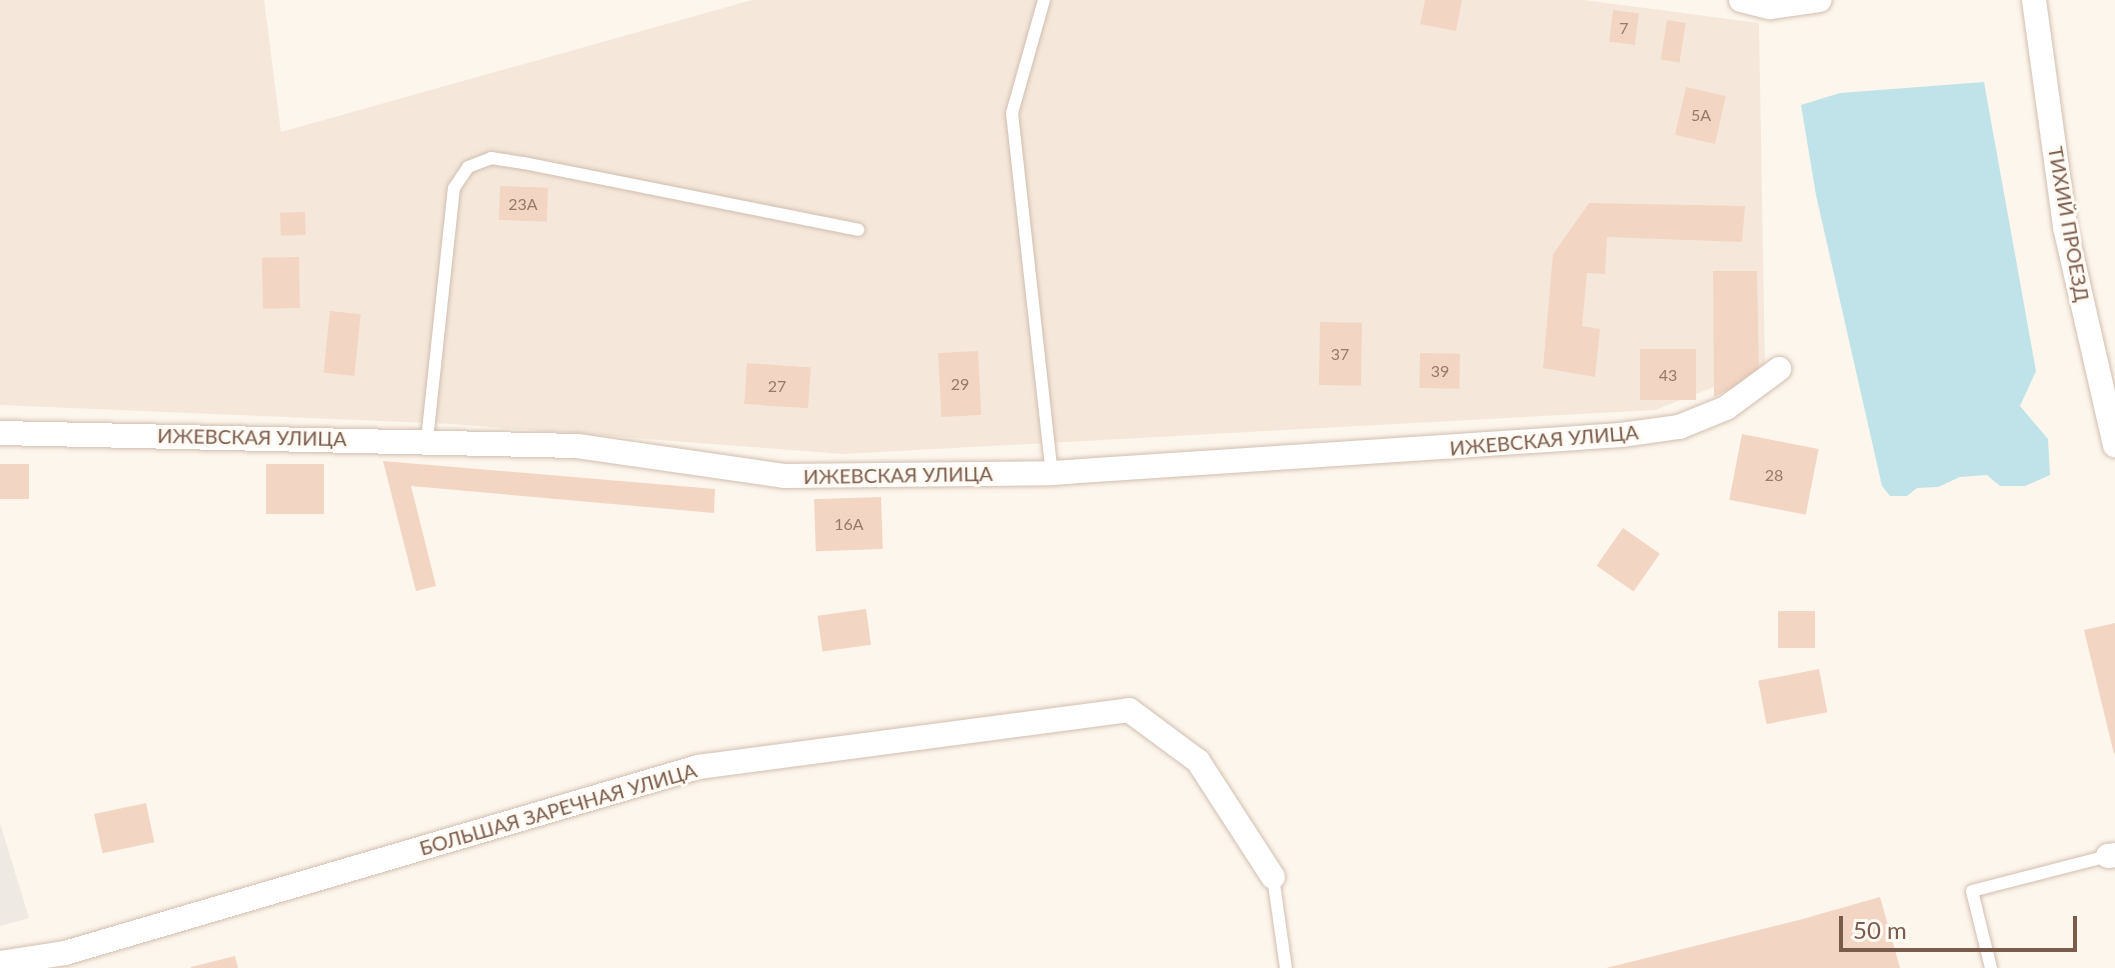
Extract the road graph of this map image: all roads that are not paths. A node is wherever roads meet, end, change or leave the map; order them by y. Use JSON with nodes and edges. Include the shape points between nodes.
{"nodes":[{"id":1,"x":1044,"y":0,"type":"edge"},
{"id":2,"x":1741,"y":0,"type":"edge"},
{"id":3,"x":1820,"y":0,"type":"edge"},
{"id":4,"x":2034,"y":0,"type":"edge"},
{"id":5,"x":858,"y":230,"type":"dead end"},
{"id":6,"x":1779,"y":369,"type":"dead end"},
{"id":7,"x":0,"y":433,"type":"edge"},
{"id":8,"x":427,"y":440,"type":"junction"},
{"id":9,"x":2115,"y":445,"type":"edge"},
{"id":10,"x":1052,"y":473,"type":"junction"},
{"id":11,"x":2112,"y":856,"type":"edge"},
{"id":12,"x":1273,"y":877,"type":"joint"},
{"id":13,"x":67,"y":961,"type":"edge"},
{"id":14,"x":0,"y":963,"type":"edge"},
{"id":15,"x":1286,"y":968,"type":"edge"},
{"id":16,"x":1991,"y":968,"type":"edge"}],
"edges":[{"from":1,"to":10,"type":"lane","via":[[1016,91],[1012,149]]},
{"from":2,"to":3,"type":"street","via":[[1770,7]]},
{"from":4,"to":9,"type":"street","name":"ТИХИЙ ПРОЕЗД","via":[[2065,227]]},
{"from":5,"to":8,"type":"lane","via":[[502,159],[468,167],[454,188]]},
{"from":6,"to":10,"type":"street","name":"ИЖЕВСКАЯ УЛИЦА","via":[[1726,408],[1679,427]]},
{"from":7,"to":8,"type":"street","name":"ИЖЕВСКАЯ УЛИЦА"},
{"from":8,"to":10,"type":"street","name":"ИЖЕВСКАЯ УЛИЦА","via":[[577,446],[784,476]]},
{"from":11,"to":16,"type":"lane","via":[[1972,891]]},
{"from":12,"to":13,"type":"street","name":"БОЛЬШАЯ ЗАРЕЧНАЯ УЛИЦА","via":[[1198,761],[1129,710],[698,767]]},
{"from":12,"to":15,"type":"lane"},
{"from":13,"to":14,"type":"street","name":"БОЛЬШАЯ ЗАРЕЧНАЯ УЛИЦА"}]}
